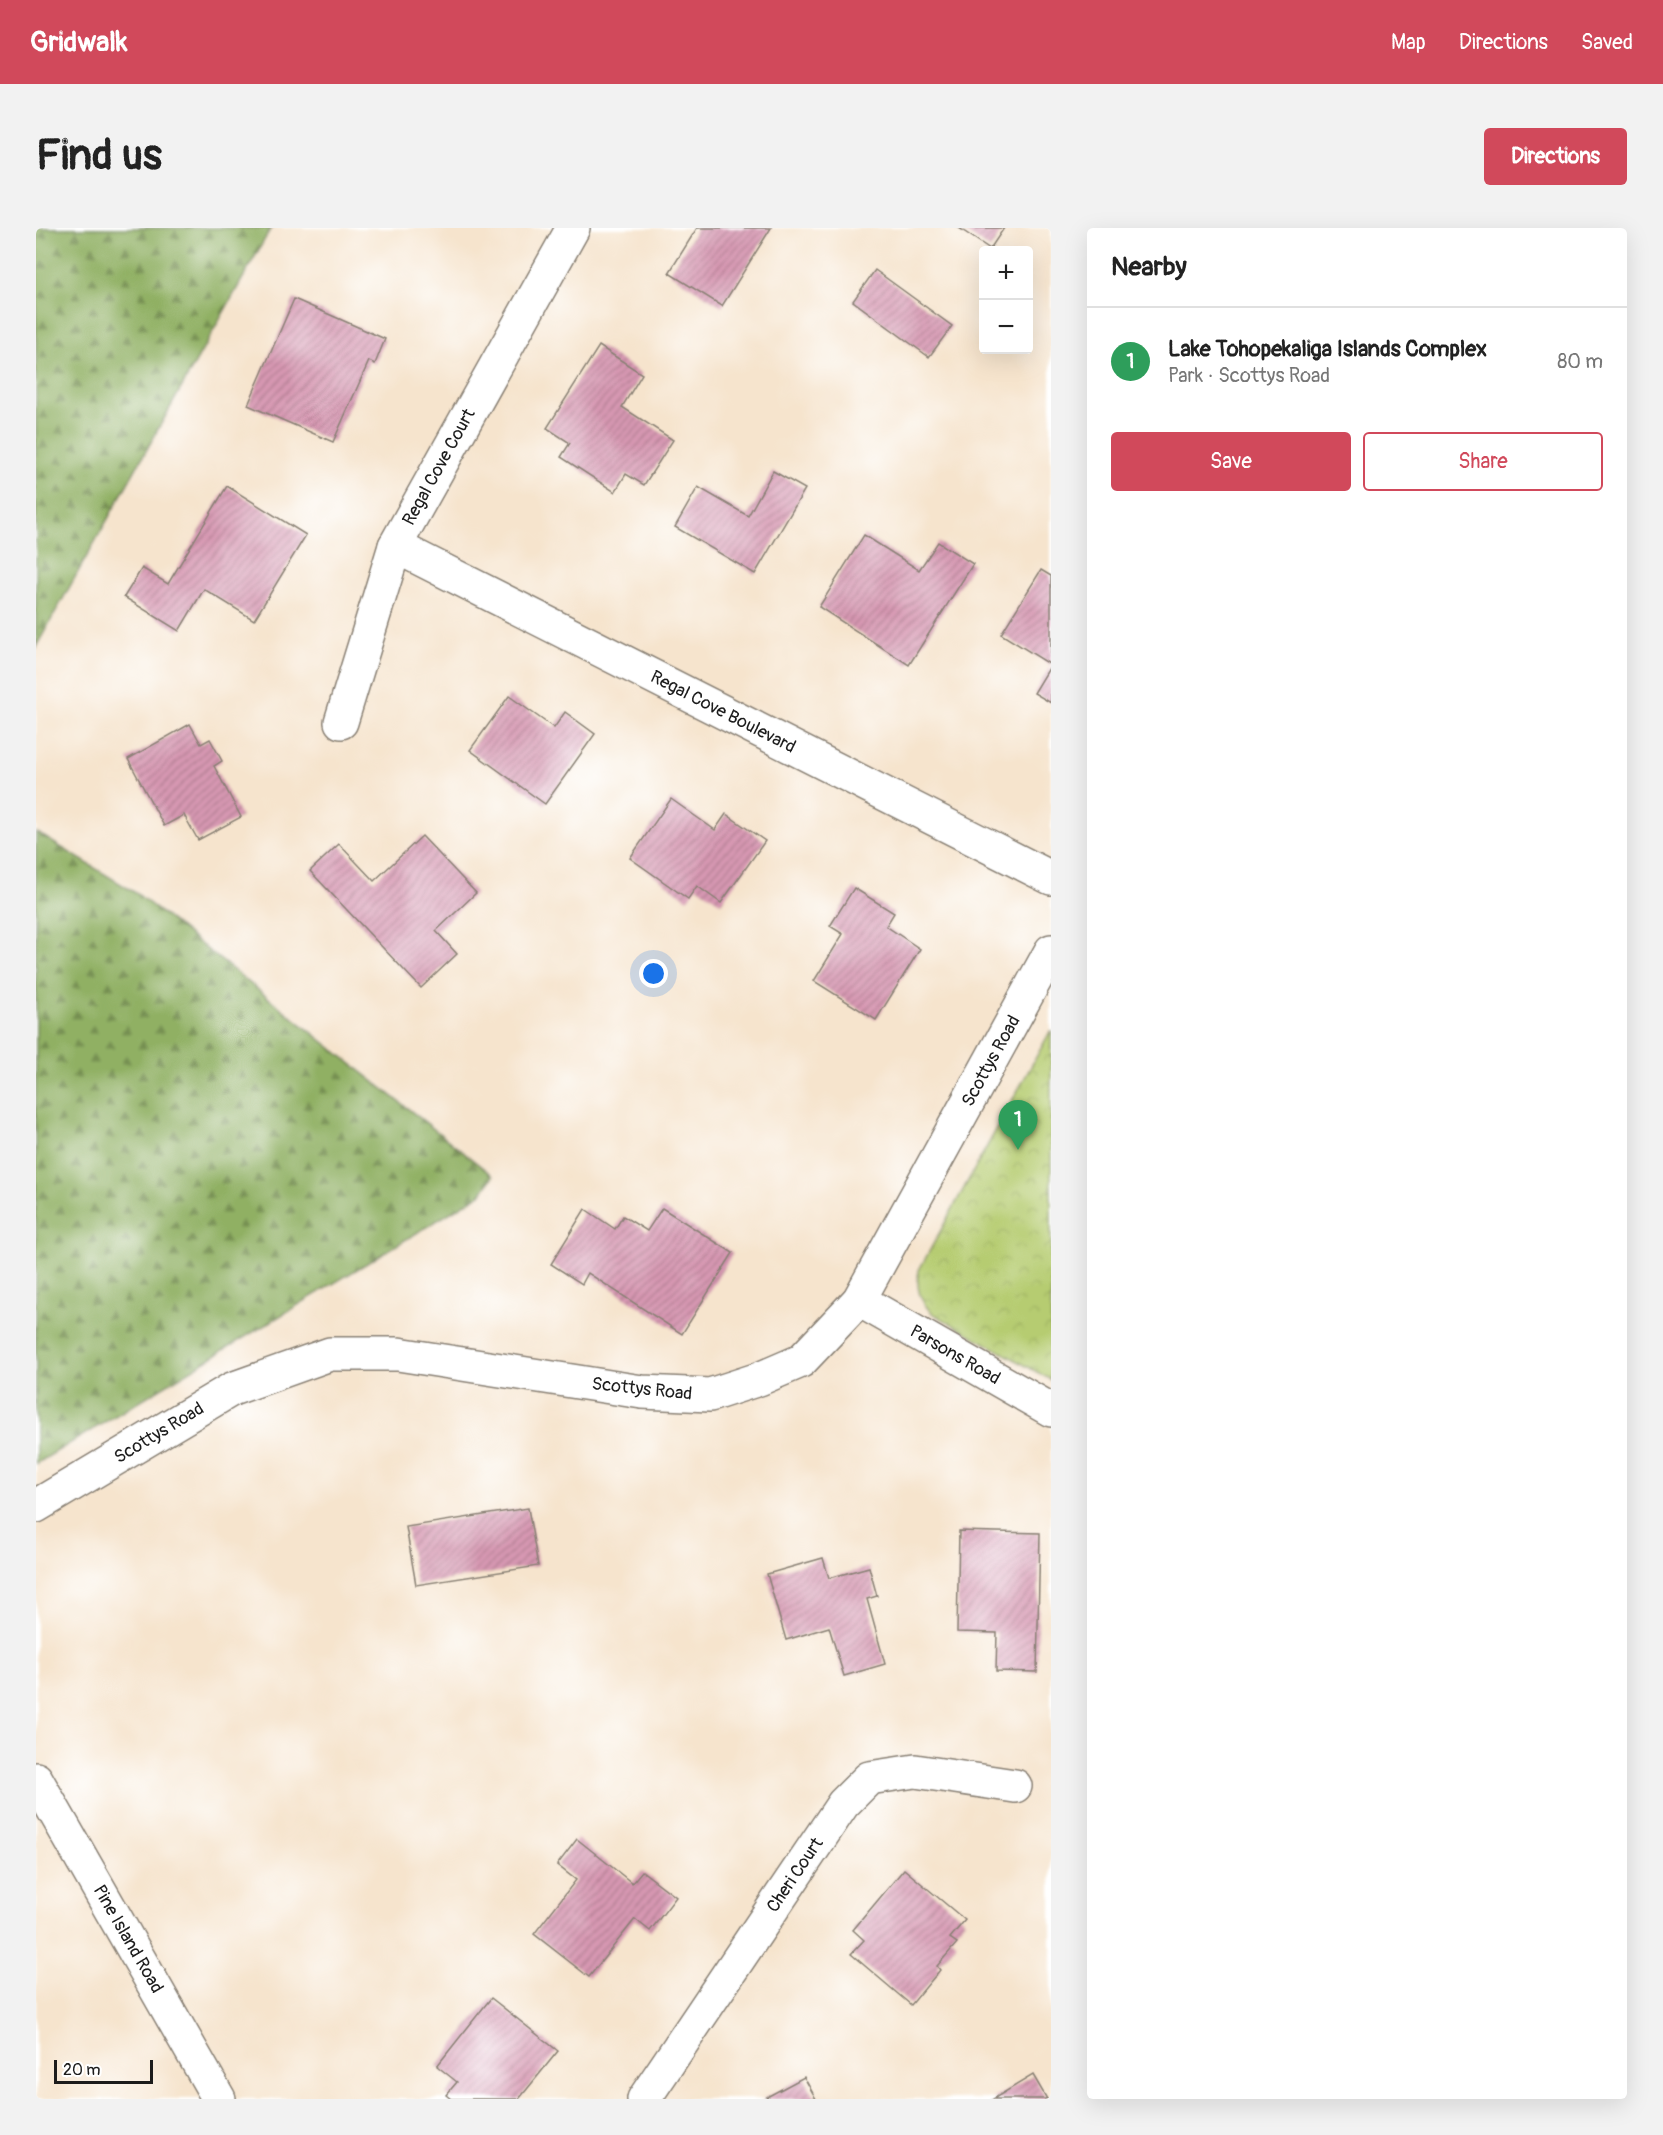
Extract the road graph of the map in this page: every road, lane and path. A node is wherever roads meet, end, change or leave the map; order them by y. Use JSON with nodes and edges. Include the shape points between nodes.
{"nodes":[{"id":1,"x":573,"y":228,"type":"edge"},
{"id":2,"x":395,"y":546,"type":"junction"},
{"id":3,"x":340,"y":722,"type":"dead end"},
{"id":4,"x":1051,"y":878,"type":"edge"},
{"id":5,"x":1051,"y":951,"type":"edge"},
{"id":6,"x":859,"y":1300,"type":"junction"},
{"id":7,"x":1051,"y":1410,"type":"edge"},
{"id":8,"x":36,"y":1506,"type":"edge"},
{"id":9,"x":36,"y":1779,"type":"edge"},
{"id":10,"x":1015,"y":1786,"type":"dead end"},
{"id":11,"x":219,"y":2099,"type":"edge"},
{"id":12,"x":644,"y":2099,"type":"edge"}],
"edges":[{"from":1,"to":2,"type":"street","name":"Regal Cove Court"},
{"from":2,"to":3,"type":"street","name":"Regal Cove Court"},
{"from":2,"to":4,"type":"street","name":"Regal Cove Boulevard"},
{"from":5,"to":6,"type":"street","name":"Scottys Road"},
{"from":6,"to":7,"type":"street","name":"Parsons Road"},
{"from":6,"to":8,"type":"street","name":"Scottys Road","via":[[801,1361],[710,1395],[642,1392],[398,1354],[330,1353],[232,1389]]},
{"from":9,"to":11,"type":"street","name":"Pine Island Road"},
{"from":10,"to":12,"type":"street","name":"Cheri Court","via":[[915,1771],[869,1778],[843,1804]]}]}
